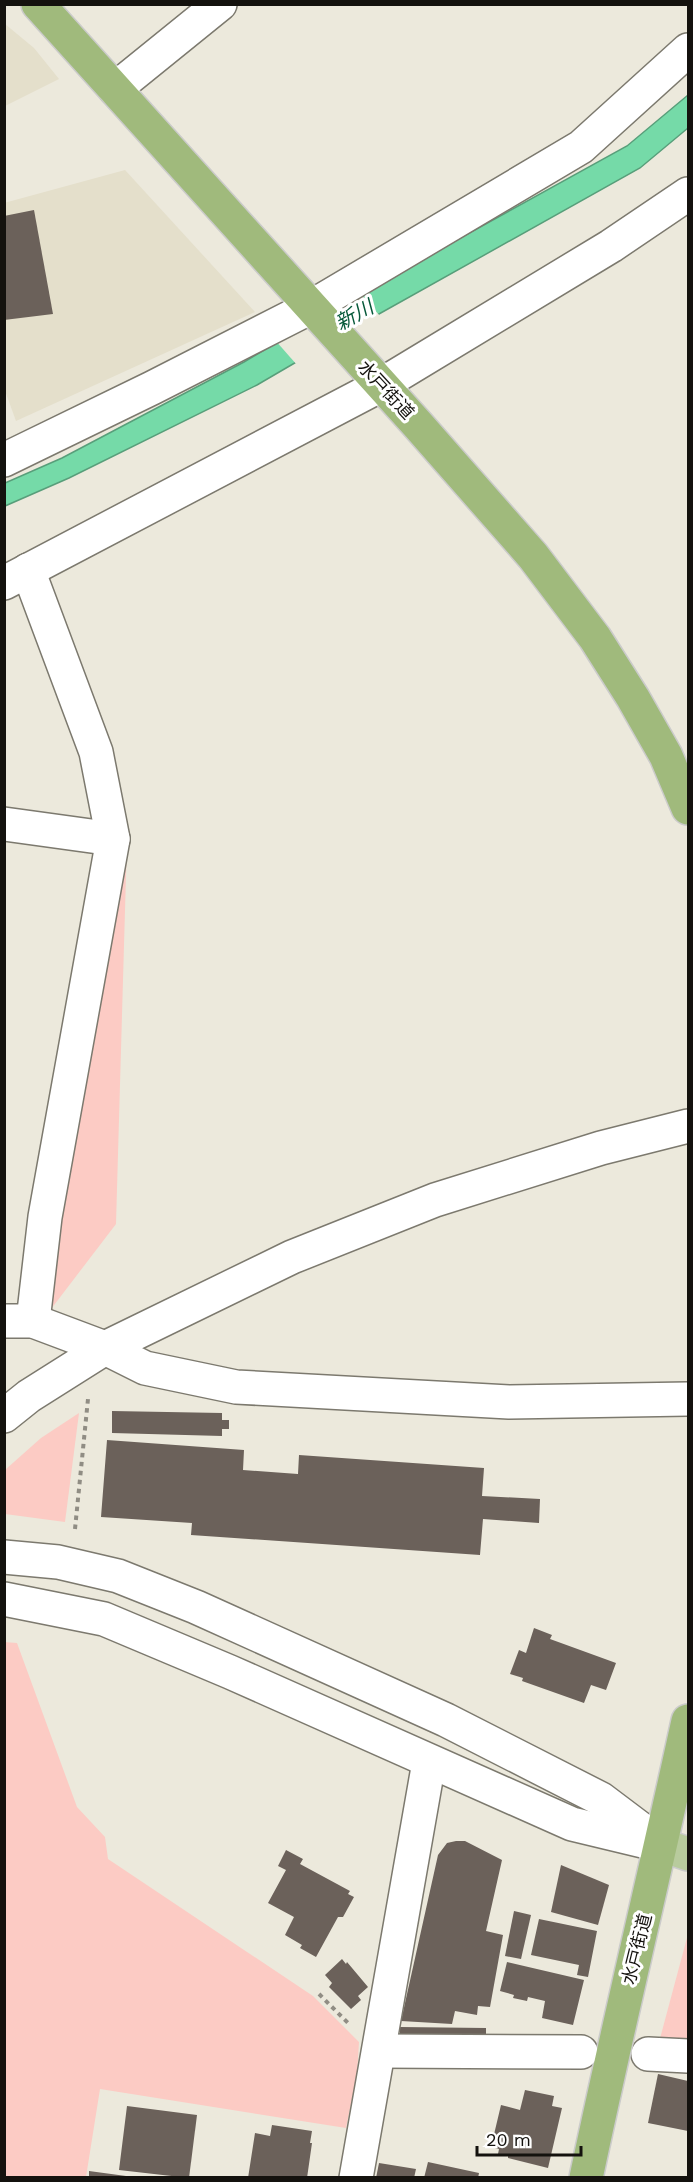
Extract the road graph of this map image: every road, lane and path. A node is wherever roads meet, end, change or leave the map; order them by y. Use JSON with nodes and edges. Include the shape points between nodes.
{"nodes":[{"id":1,"x":38,"y":4,"type":"edge"},
{"id":2,"x":220,"y":4,"type":"edge"},
{"id":3,"x":688,"y":50,"type":"edge"},
{"id":4,"x":115,"y":89,"type":"junction"},
{"id":5,"x":688,"y":194,"type":"edge"},
{"id":6,"x":314,"y":310,"type":"junction"},
{"id":7,"x":375,"y":379,"type":"junction"},
{"id":8,"x":4,"y":460,"type":"edge"},
{"id":9,"x":16,"y":577,"type":"edge"},
{"id":10,"x":688,"y":808,"type":"edge"},
{"id":11,"x":4,"y":824,"type":"edge"},
{"id":12,"x":113,"y":839,"type":"junction"},
{"id":13,"x":688,"y":1126,"type":"edge"},
{"id":14,"x":19,"y":1321,"type":"edge"},
{"id":15,"x":105,"y":1348,"type":"junction"},
{"id":16,"x":88,"y":1396,"type":"dead end"},
{"id":17,"x":688,"y":1399,"type":"edge"},
{"id":18,"x":4,"y":1416,"type":"edge"},
{"id":19,"x":75,"y":1529,"type":"dead end"},
{"id":20,"x":4,"y":1557,"type":"edge"},
{"id":21,"x":4,"y":1599,"type":"edge"},
{"id":22,"x":688,"y":1721,"type":"edge"},
{"id":23,"x":429,"y":1762,"type":"junction"},
{"id":24,"x":675,"y":1850,"type":"edge"},
{"id":25,"x":380,"y":2052,"type":"junction"},
{"id":26,"x":581,"y":2052,"type":"dead end"},
{"id":27,"x":648,"y":2054,"type":"dead end"},
{"id":28,"x":688,"y":2056,"type":"edge"},
{"id":29,"x":356,"y":2178,"type":"edge"},
{"id":30,"x":586,"y":2178,"type":"edge"}],
"edges":[{"from":1,"to":4,"type":"highway","name":"水戸街道"},
{"from":2,"to":4,"type":"street"},
{"from":3,"to":6,"type":"street","via":[[581,147]]},
{"from":4,"to":6,"type":"highway","name":"水戸街道"},
{"from":5,"to":7,"type":"street","via":[[611,246]]},
{"from":6,"to":7,"type":"highway","name":"水戸街道"},
{"from":6,"to":8,"type":"street"},
{"from":7,"to":9,"type":"street"},
{"from":7,"to":10,"type":"highway","name":"水戸街道","via":[[533,555],[595,638],[666,756]]},
{"from":9,"to":12,"type":"street","via":[[96,752]]},
{"from":11,"to":12,"type":"street"},
{"from":12,"to":14,"type":"street","via":[[45,1217]]},
{"from":13,"to":15,"type":"street","via":[[601,1148],[435,1200],[292,1257]]},
{"from":14,"to":15,"type":"street"},
{"from":15,"to":17,"type":"street","via":[[145,1368],[236,1387],[509,1401]]},
{"from":15,"to":18,"type":"street"},
{"from":16,"to":19,"type":"path"},
{"from":20,"to":24,"type":"street","via":[[58,1562],[118,1576],[196,1607],[446,1720],[601,1799]]},
{"from":21,"to":23,"type":"street","via":[[104,1619]]},
{"from":22,"to":24,"type":"highway","name":"水戸街道"},
{"from":23,"to":24,"type":"street","via":[[572,1824]]},
{"from":23,"to":25,"type":"street"},
{"from":24,"to":30,"type":"highway","name":"水戸街道","via":[[610,2062]]},
{"from":25,"to":26,"type":"street"},
{"from":25,"to":29,"type":"street"},
{"from":27,"to":28,"type":"street"}]}
